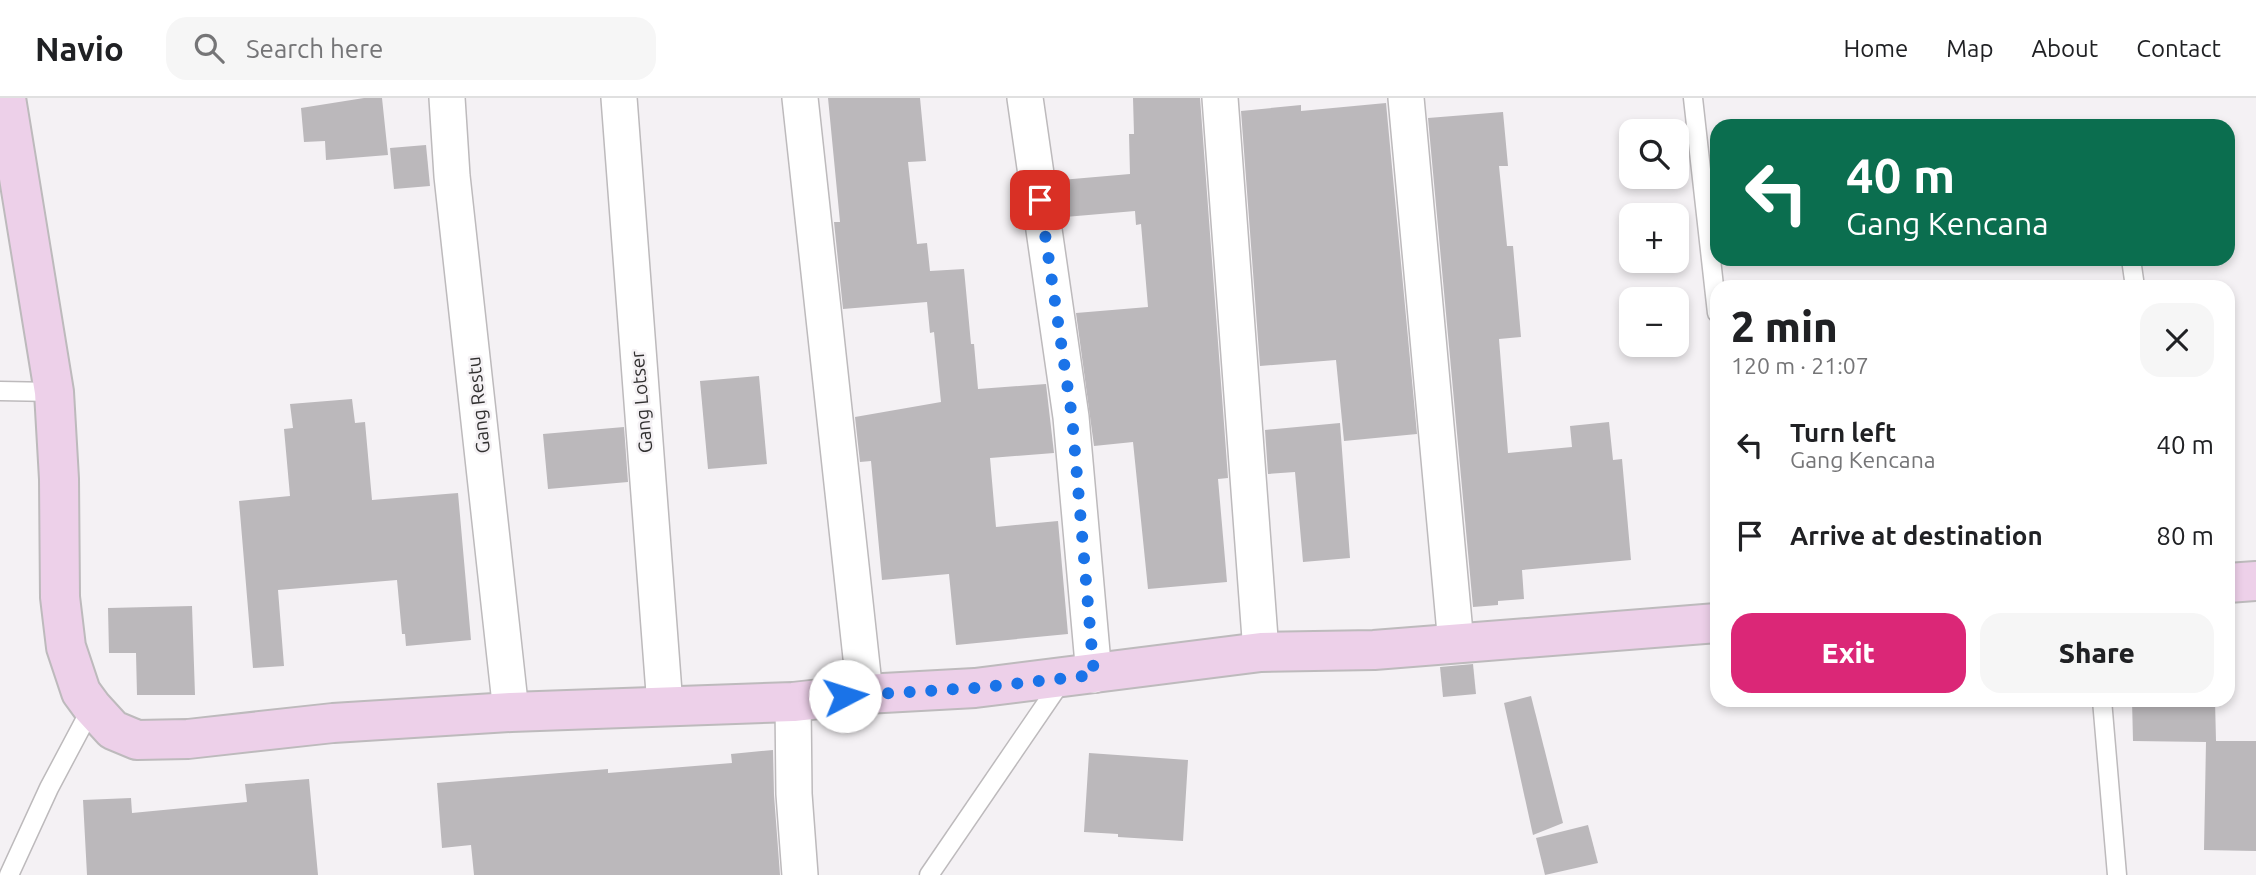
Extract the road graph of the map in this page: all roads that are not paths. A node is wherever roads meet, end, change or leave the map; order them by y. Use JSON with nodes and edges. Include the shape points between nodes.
{"nodes":[{"id":1,"x":6,"y":98,"type":"edge"},
{"id":2,"x":447,"y":98,"type":"edge"},
{"id":3,"x":619,"y":98,"type":"edge"},
{"id":4,"x":800,"y":98,"type":"edge"},
{"id":5,"x":1025,"y":98,"type":"edge"},
{"id":6,"x":1220,"y":98,"type":"edge"},
{"id":7,"x":1406,"y":98,"type":"edge"},
{"id":8,"x":1693,"y":98,"type":"edge"},
{"id":9,"x":1710,"y":250,"type":"edge"},
{"id":10,"x":0,"y":391,"type":"edge"},
{"id":11,"x":54,"y":392,"type":"junction"},
{"id":12,"x":2256,"y":581,"type":"edge"},
{"id":13,"x":2235,"y":582,"type":"edge"},
{"id":14,"x":1710,"y":624,"type":"edge"},
{"id":15,"x":1456,"y":644,"type":"junction"},
{"id":16,"x":1261,"y":652,"type":"junction"},
{"id":17,"x":1079,"y":676,"type":"junction"},
{"id":18,"x":865,"y":694,"type":"junction"},
{"id":19,"x":793,"y":702,"type":"junction"},
{"id":20,"x":665,"y":706,"type":"junction"},
{"id":21,"x":92,"y":707,"type":"junction"},
{"id":22,"x":2103,"y":707,"type":"edge"},
{"id":23,"x":511,"y":712,"type":"junction"},
{"id":24,"x":9,"y":875,"type":"edge"},
{"id":25,"x":800,"y":875,"type":"edge"},
{"id":26,"x":929,"y":875,"type":"edge"},
{"id":27,"x":2116,"y":875,"type":"edge"}],
"edges":[{"from":1,"to":11,"type":"main road"},
{"from":2,"to":23,"type":"street","name":"Gang Restu"},
{"from":3,"to":20,"type":"street","name":"Gang Lotser"},
{"from":4,"to":18,"type":"street"},
{"from":5,"to":17,"type":"street","via":[[1072,417]]},
{"from":6,"to":16,"type":"street"},
{"from":7,"to":15,"type":"street"},
{"from":8,"to":9,"type":"lane"},
{"from":10,"to":11,"type":"lane"},
{"from":11,"to":21,"type":"main road","via":[[60,597],[70,664]]},
{"from":12,"to":13,"type":"main road"},
{"from":14,"to":15,"type":"main road"},
{"from":15,"to":16,"type":"main road"},
{"from":16,"to":17,"type":"main road"},
{"from":17,"to":18,"type":"main road"},
{"from":17,"to":26,"type":"lane"},
{"from":18,"to":19,"type":"main road"},
{"from":19,"to":20,"type":"main road"},
{"from":19,"to":25,"type":"street"},
{"from":20,"to":23,"type":"main road"},
{"from":21,"to":23,"type":"main road","via":[[113,730],[137,740]]},
{"from":21,"to":24,"type":"lane"},
{"from":22,"to":27,"type":"lane"}]}
